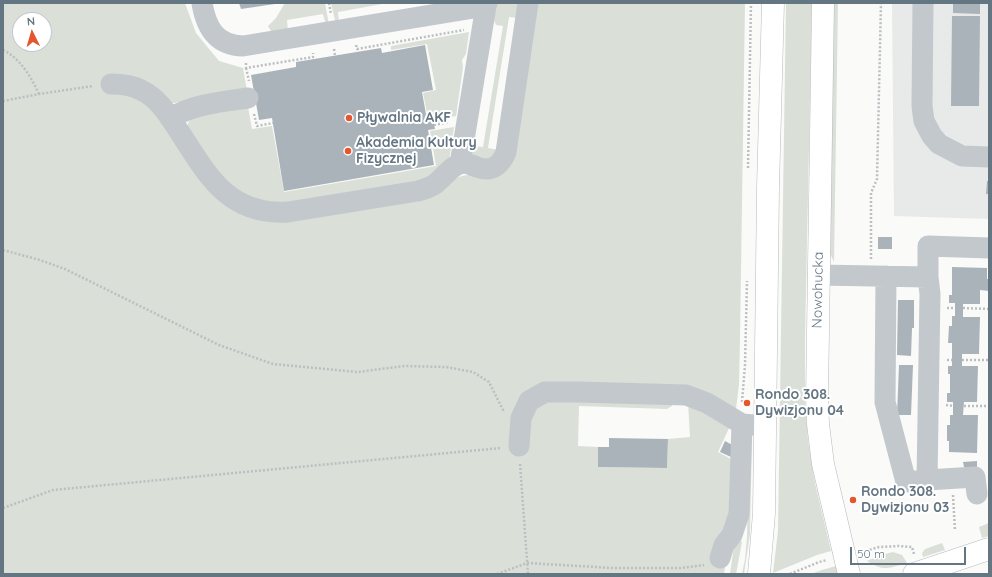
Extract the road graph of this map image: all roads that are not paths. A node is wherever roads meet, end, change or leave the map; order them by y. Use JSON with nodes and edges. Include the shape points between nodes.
{"nodes":[{"id":1,"x":202,"y":3,"type":"edge"},
{"id":2,"x":528,"y":3,"type":"edge"},
{"id":3,"x":773,"y":3,"type":"edge"},
{"id":4,"x":823,"y":3,"type":"edge"},
{"id":5,"x":923,"y":3,"type":"edge"},
{"id":6,"x":487,"y":4,"type":"edge"},
{"id":7,"x":111,"y":84,"type":"road end"},
{"id":8,"x":248,"y":89,"type":"road end"},
{"id":9,"x":170,"y":118,"type":"junction"},
{"id":10,"x":989,"y":157,"type":"edge"},
{"id":11,"x":460,"y":164,"type":"junction"},
{"id":12,"x":989,"y":248,"type":"edge"},
{"id":13,"x":818,"y":275,"type":"junction"},
{"id":14,"x":879,"y":276,"type":"junction"},
{"id":15,"x":928,"y":277,"type":"junction"},
{"id":16,"x":742,"y":424,"type":"junction"},
{"id":17,"x":766,"y":426,"type":"junction"},
{"id":18,"x":519,"y":446,"type":"road end"},
{"id":19,"x":927,"y":480,"type":"junction"},
{"id":20,"x":977,"y":494,"type":"dead end"},
{"id":21,"x":989,"y":549,"type":"edge"},
{"id":22,"x":720,"y":558,"type":"road end"},
{"id":23,"x":915,"y":567,"type":"edge"},
{"id":24,"x":759,"y":574,"type":"edge"},
{"id":25,"x":849,"y":574,"type":"edge"}],
"edges":[{"from":1,"to":6,"type":"street","via":[[207,23],[218,38],[233,46]]},
{"from":2,"to":11,"type":"street","via":[[504,158],[497,166],[490,168],[481,169],[466,163]]},
{"from":3,"to":17,"type":"main road"},
{"from":4,"to":13,"type":"main road","name":"Nowohucka"},
{"from":5,"to":10,"type":"street","via":[[924,121],[939,144],[962,156]]},
{"from":6,"to":11,"type":"street"},
{"from":7,"to":9,"type":"street","via":[[140,89],[150,95]]},
{"from":8,"to":9,"type":"street","via":[[195,106]]},
{"from":9,"to":11,"type":"street","via":[[213,182],[233,200],[264,212],[288,212],[418,191],[433,186]]},
{"from":12,"to":15,"type":"street","via":[[928,246]]},
{"from":13,"to":14,"type":"street"},
{"from":13,"to":25,"type":"main road","name":"Nowohucka","via":[[819,438]]},
{"from":14,"to":15,"type":"street"},
{"from":14,"to":19,"type":"street","via":[[885,402],[906,482]]},
{"from":15,"to":19,"type":"street","via":[[930,294]]},
{"from":16,"to":17,"type":"street"},
{"from":16,"to":18,"type":"street","via":[[707,403],[686,395],[545,392],[529,401],[522,418]]},
{"from":16,"to":22,"type":"street","via":[[739,514]]},
{"from":17,"to":24,"type":"main road","via":[[764,512]]},
{"from":19,"to":20,"type":"street","via":[[976,477]]},
{"from":21,"to":23,"type":"main road"}]}
